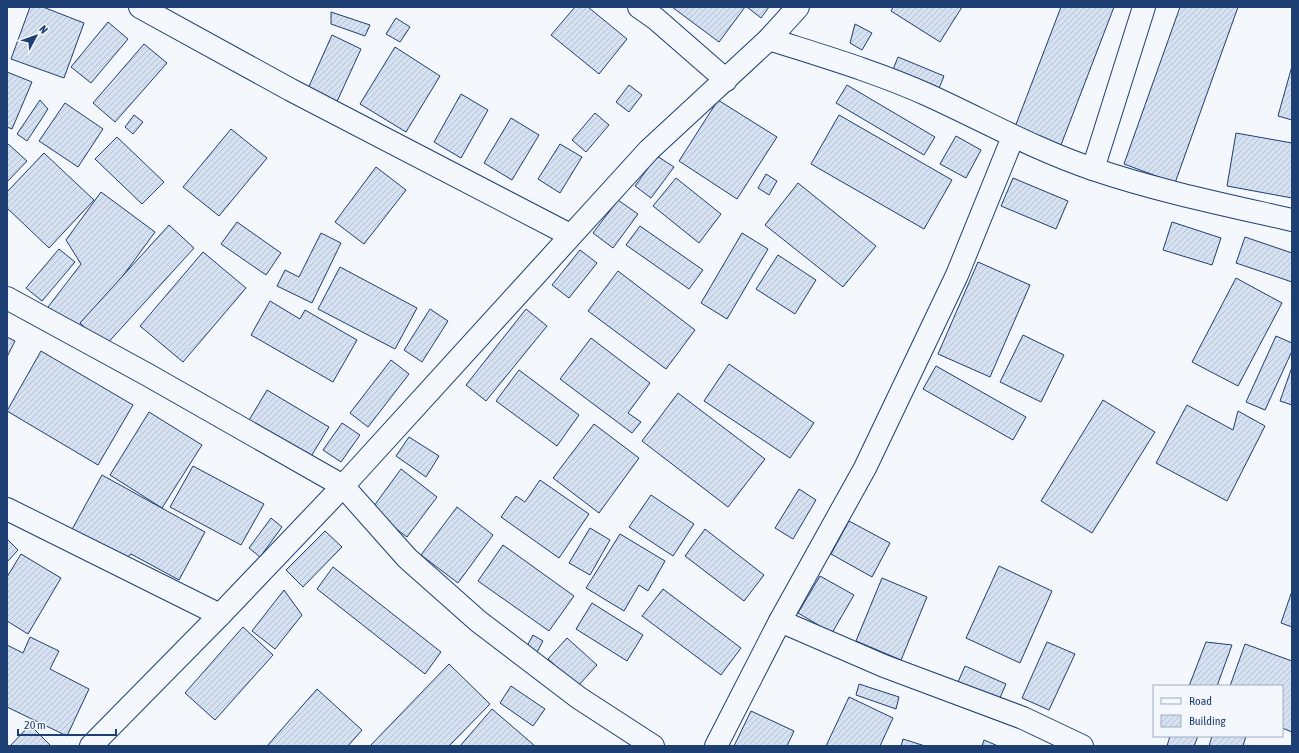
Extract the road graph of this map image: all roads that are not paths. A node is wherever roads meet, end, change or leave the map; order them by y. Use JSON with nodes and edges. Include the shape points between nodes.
{"nodes":[{"id":1,"x":140,"y":7,"type":"edge"},
{"id":2,"x":639,"y":7,"type":"edge"},
{"id":3,"x":798,"y":7,"type":"edge"},
{"id":4,"x":1144,"y":7,"type":"edge"},
{"id":5,"x":769,"y":39,"type":"junction"},
{"id":6,"x":726,"y":80,"type":"junction"},
{"id":7,"x":1013,"y":136,"type":"junction"},
{"id":8,"x":1093,"y":169,"type":"junction"},
{"id":9,"x":1292,"y":220,"type":"edge"},
{"id":10,"x":570,"y":235,"type":"junction"},
{"id":11,"x":7,"y":298,"type":"edge"},
{"id":12,"x":343,"y":486,"type":"junction"},
{"id":13,"x":7,"y":509,"type":"edge"},
{"id":14,"x":220,"y":615,"type":"junction"},
{"id":15,"x":780,"y":621,"type":"junction"},
{"id":16,"x":90,"y":746,"type":"edge"},
{"id":17,"x":653,"y":746,"type":"edge"},
{"id":18,"x":716,"y":746,"type":"edge"},
{"id":19,"x":1082,"y":746,"type":"edge"}],
"edges":[{"from":1,"to":10,"type":"street","via":[[291,90]]},
{"from":2,"to":6,"type":"street"},
{"from":3,"to":5,"type":"street"},
{"from":4,"to":8,"type":"street"},
{"from":5,"to":6,"type":"street"},
{"from":5,"to":7,"type":"street","via":[[838,61],[927,95]]},
{"from":6,"to":10,"type":"street","via":[[649,150]]},
{"from":7,"to":8,"type":"street"},
{"from":7,"to":15,"type":"street","via":[[957,275],[865,468]]},
{"from":8,"to":9,"type":"street"},
{"from":10,"to":12,"type":"street"},
{"from":11,"to":12,"type":"street"},
{"from":12,"to":14,"type":"street"},
{"from":12,"to":17,"type":"street","via":[[407,558],[478,621],[579,698]]},
{"from":13,"to":14,"type":"street"},
{"from":14,"to":16,"type":"street"},
{"from":15,"to":18,"type":"street"},
{"from":15,"to":19,"type":"street","via":[[884,666],[1023,718]]}]}
